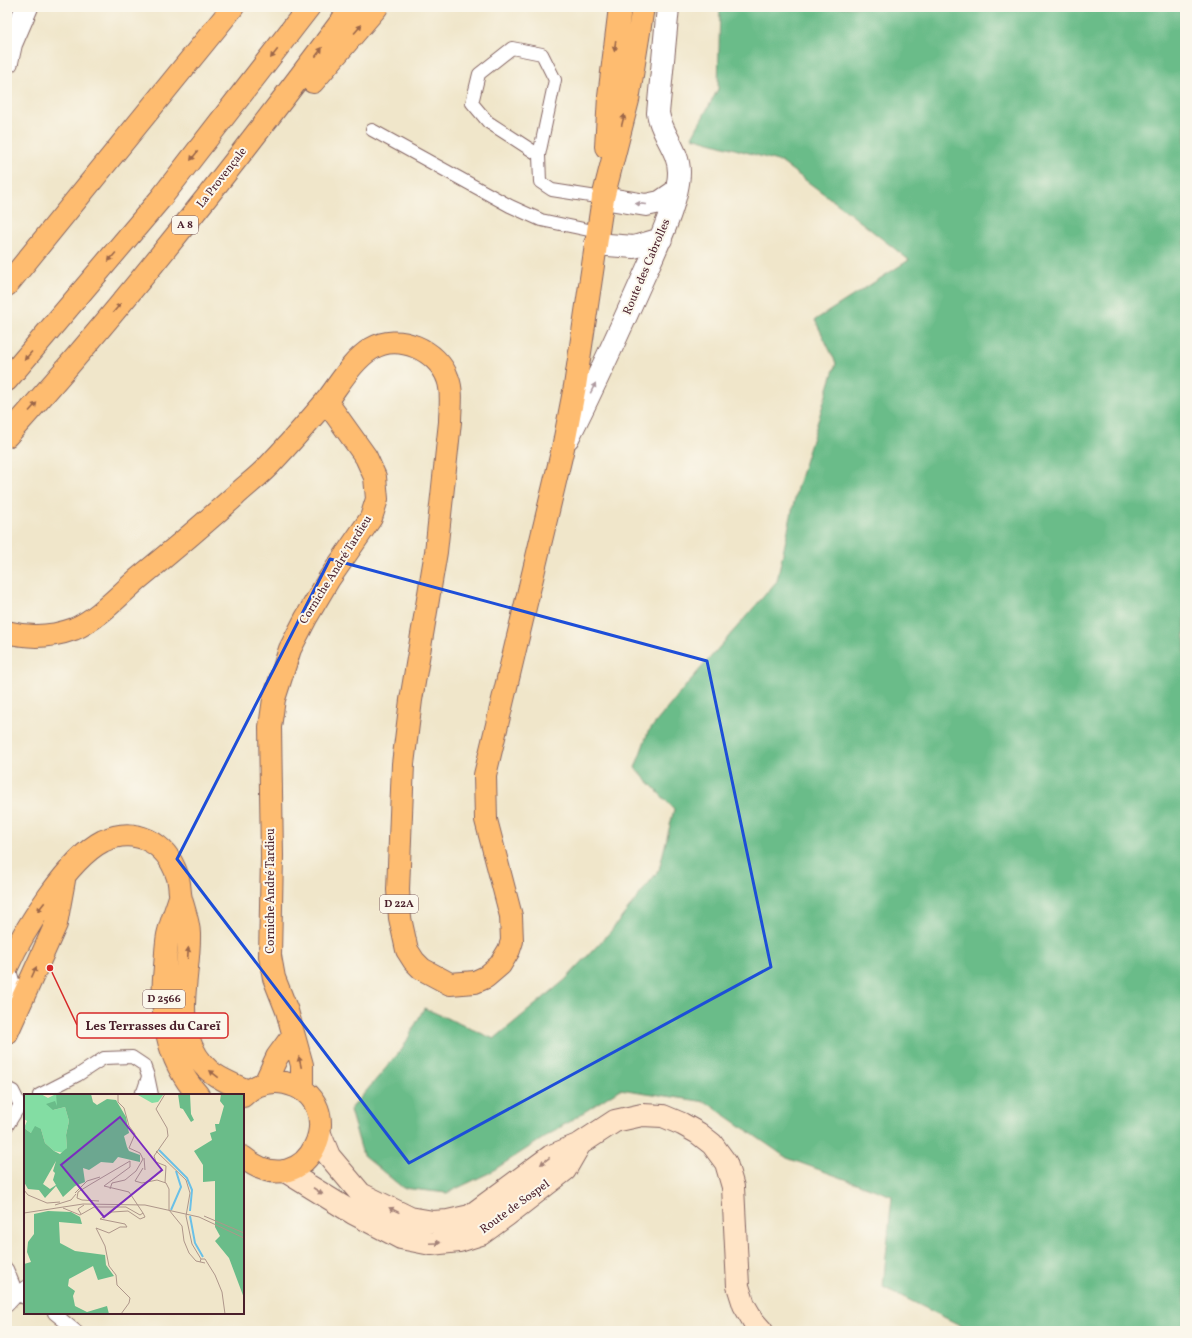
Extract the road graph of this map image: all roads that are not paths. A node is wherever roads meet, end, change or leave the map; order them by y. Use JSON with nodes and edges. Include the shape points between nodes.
{"nodes":[{"id":1,"x":27,"y":7,"type":"edge"},
{"id":2,"x":233,"y":7,"type":"edge"},
{"id":3,"x":352,"y":7,"type":"edge"},
{"id":4,"x":377,"y":7,"type":"edge"},
{"id":5,"x":620,"y":7,"type":"edge"},
{"id":6,"x":643,"y":7,"type":"edge"},
{"id":7,"x":668,"y":7,"type":"edge"},
{"id":8,"x":304,"y":12,"type":"edge"},
{"id":9,"x":7,"y":62,"type":"edge"},
{"id":10,"x":372,"y":130,"type":"dead end"},
{"id":11,"x":539,"y":155,"type":"junction"},
{"id":12,"x":676,"y":190,"type":"junction"},
{"id":13,"x":210,"y":193,"type":"junction"},
{"id":14,"x":603,"y":198,"type":"junction"},
{"id":15,"x":597,"y":238,"type":"junction"},
{"id":16,"x":661,"y":239,"type":"junction"},
{"id":17,"x":7,"y":285,"type":"edge"},
{"id":18,"x":7,"y":380,"type":"edge"},
{"id":19,"x":326,"y":401,"type":"junction"},
{"id":20,"x":7,"y":436,"type":"edge"},
{"id":21,"x":563,"y":448,"type":"junction"},
{"id":22,"x":7,"y":632,"type":"edge"},
{"id":23,"x":65,"y":877,"type":"junction"},
{"id":24,"x":180,"y":896,"type":"junction"},
{"id":25,"x":8,"y":965,"type":"edge"},
{"id":26,"x":7,"y":1002,"type":"edge"},
{"id":27,"x":7,"y":1033,"type":"edge"},
{"id":28,"x":293,"y":1035,"type":"junction"},
{"id":29,"x":148,"y":1076,"type":"junction"},
{"id":30,"x":7,"y":1088,"type":"edge"},
{"id":31,"x":252,"y":1090,"type":"edge"},
{"id":32,"x":302,"y":1090,"type":"junction"},
{"id":33,"x":41,"y":1094,"type":"edge"},
{"id":34,"x":141,"y":1094,"type":"edge"},
{"id":35,"x":152,"y":1094,"type":"edge"},
{"id":36,"x":197,"y":1094,"type":"edge"},
{"id":37,"x":22,"y":1103,"type":"edge"},
{"id":38,"x":7,"y":1126,"type":"edge"},
{"id":39,"x":320,"y":1134,"type":"junction"},
{"id":40,"x":580,"y":1144,"type":"junction"},
{"id":41,"x":244,"y":1158,"type":"edge"},
{"id":42,"x":285,"y":1171,"type":"junction"},
{"id":43,"x":7,"y":1269,"type":"edge"},
{"id":44,"x":23,"y":1293,"type":"edge"},
{"id":45,"x":7,"y":1306,"type":"edge"},
{"id":46,"x":55,"y":1314,"type":"edge"},
{"id":47,"x":76,"y":1331,"type":"edge"},
{"id":48,"x":762,"y":1331,"type":"edge"}],
"edges":[{"from":1,"to":9,"type":"street","via":[[11,44]]},
{"from":2,"to":17,"type":"main road"},
{"from":13,"to":3,"type":"main road","name":"La Provençale","number":"A 8","one_way":true},
{"from":13,"to":4,"type":"main road","one_way":true,"via":[[311,85]]},
{"from":5,"to":14,"type":"main road","one_way":true,"via":[[609,97]]},
{"from":14,"to":6,"type":"main road","one_way":true,"via":[[628,100]]},
{"from":7,"to":12,"type":"street","name":"Route des Cabrolles","number":"D 22A","via":[[658,113],[659,124],[678,160]]},
{"from":8,"to":18,"type":"main road","one_way":true,"via":[[156,204]]},
{"from":10,"to":15,"type":"lane","via":[[510,206],[541,220]]},
{"from":11,"to":11,"type":"lane","via":[[555,80],[542,54],[512,48],[479,74],[472,103],[488,122]]},
{"from":11,"to":14,"type":"lane","via":[[540,182],[552,190]]},
{"from":12,"to":14,"type":"street","one_way":true,"via":[[660,202],[646,205]]},
{"from":12,"to":16,"type":"street","name":"Route des Cabrolles","number":"D 22A"},
{"from":20,"to":13,"type":"main road","name":"La Provençale","number":"A 8","one_way":true,"via":[[137,284]]},
{"from":14,"to":15,"type":"main road"},
{"from":15,"to":16,"type":"street","via":[[634,247]]},
{"from":15,"to":21,"type":"main road"},
{"from":21,"to":16,"type":"street","name":"Route des Cabrolles","number":"D 22A","one_way":true,"via":[[600,376]]},
{"from":19,"to":21,"type":"main road","number":"D 22A","via":[[358,360],[370,349],[389,342],[411,346],[430,356],[444,371],[450,387],[450,422],[443,498],[403,764],[398,890],[400,918],[407,950],[422,969],[450,984],[475,982],[486,977],[500,965],[512,941],[511,916],[486,820],[485,775]]},
{"from":19,"to":22,"type":"main road","via":[[273,462],[198,529],[88,620],[60,633],[43,636]]},
{"from":19,"to":28,"type":"main road","name":"Corniche André Tardieu","via":[[366,457],[374,477],[377,499],[370,518],[306,618],[290,649],[274,699],[270,727],[270,956],[274,978]]},
{"from":23,"to":24,"type":"main road","number":"D 2566","via":[[93,846],[124,834],[137,836],[156,844],[170,860],[177,875]]},
{"from":23,"to":25,"type":"main road","number":"D 2566","one_way":true,"via":[[36,913]]},
{"from":27,"to":23,"type":"main road","number":"D 2566","one_way":true,"via":[[56,924]]},
{"from":31,"to":24,"type":"main road","number":"D 2566","one_way":true,"via":[[214,1076],[197,1057],[188,1036],[185,1015],[189,933]]},
{"from":24,"to":36,"type":"main road","number":"D 2566","via":[[168,936],[164,1022],[175,1061]]},
{"from":25,"to":26,"type":"lane","via":[[14,984]]},
{"from":28,"to":31,"type":"main road"},
{"from":32,"to":28,"type":"main road","name":"Corniche André Tardieu","one_way":true,"via":[[302,1065]]},
{"from":29,"to":33,"type":"lane","via":[[144,1065],[132,1057],[104,1058]]},
{"from":29,"to":34,"type":"lane"},
{"from":29,"to":35,"type":"lane"},
{"from":30,"to":37,"type":"lane","via":[[12,1090]]},
{"from":31,"to":32,"type":"main road","via":[[278,1082],[291,1084]]},
{"from":32,"to":39,"type":"main road","via":[[314,1102],[320,1118]]},
{"from":37,"to":38,"type":"lane"},
{"from":40,"to":39,"type":"main road","name":"Route de Sospel","one_way":true,"via":[[551,1156],[470,1216],[433,1222],[410,1218],[362,1194],[329,1156]]},
{"from":39,"to":42,"type":"main road","via":[[316,1147],[308,1158]]},
{"from":42,"to":40,"type":"main road","name":"Route de Sospel","one_way":true,"via":[[353,1213],[401,1238],[431,1244],[459,1241],[481,1234],[565,1170]]},
{"from":40,"to":48,"type":"main road","name":"Route de Sospel","via":[[615,1121],[642,1115],[663,1116],[698,1133],[712,1144],[726,1163],[733,1188],[738,1286],[744,1305]]},
{"from":41,"to":42,"type":"main road","via":[[254,1166],[269,1171]]},
{"from":43,"to":44,"type":"lane"},
{"from":44,"to":45,"type":"lane"},
{"from":46,"to":47,"type":"lane"}]}
